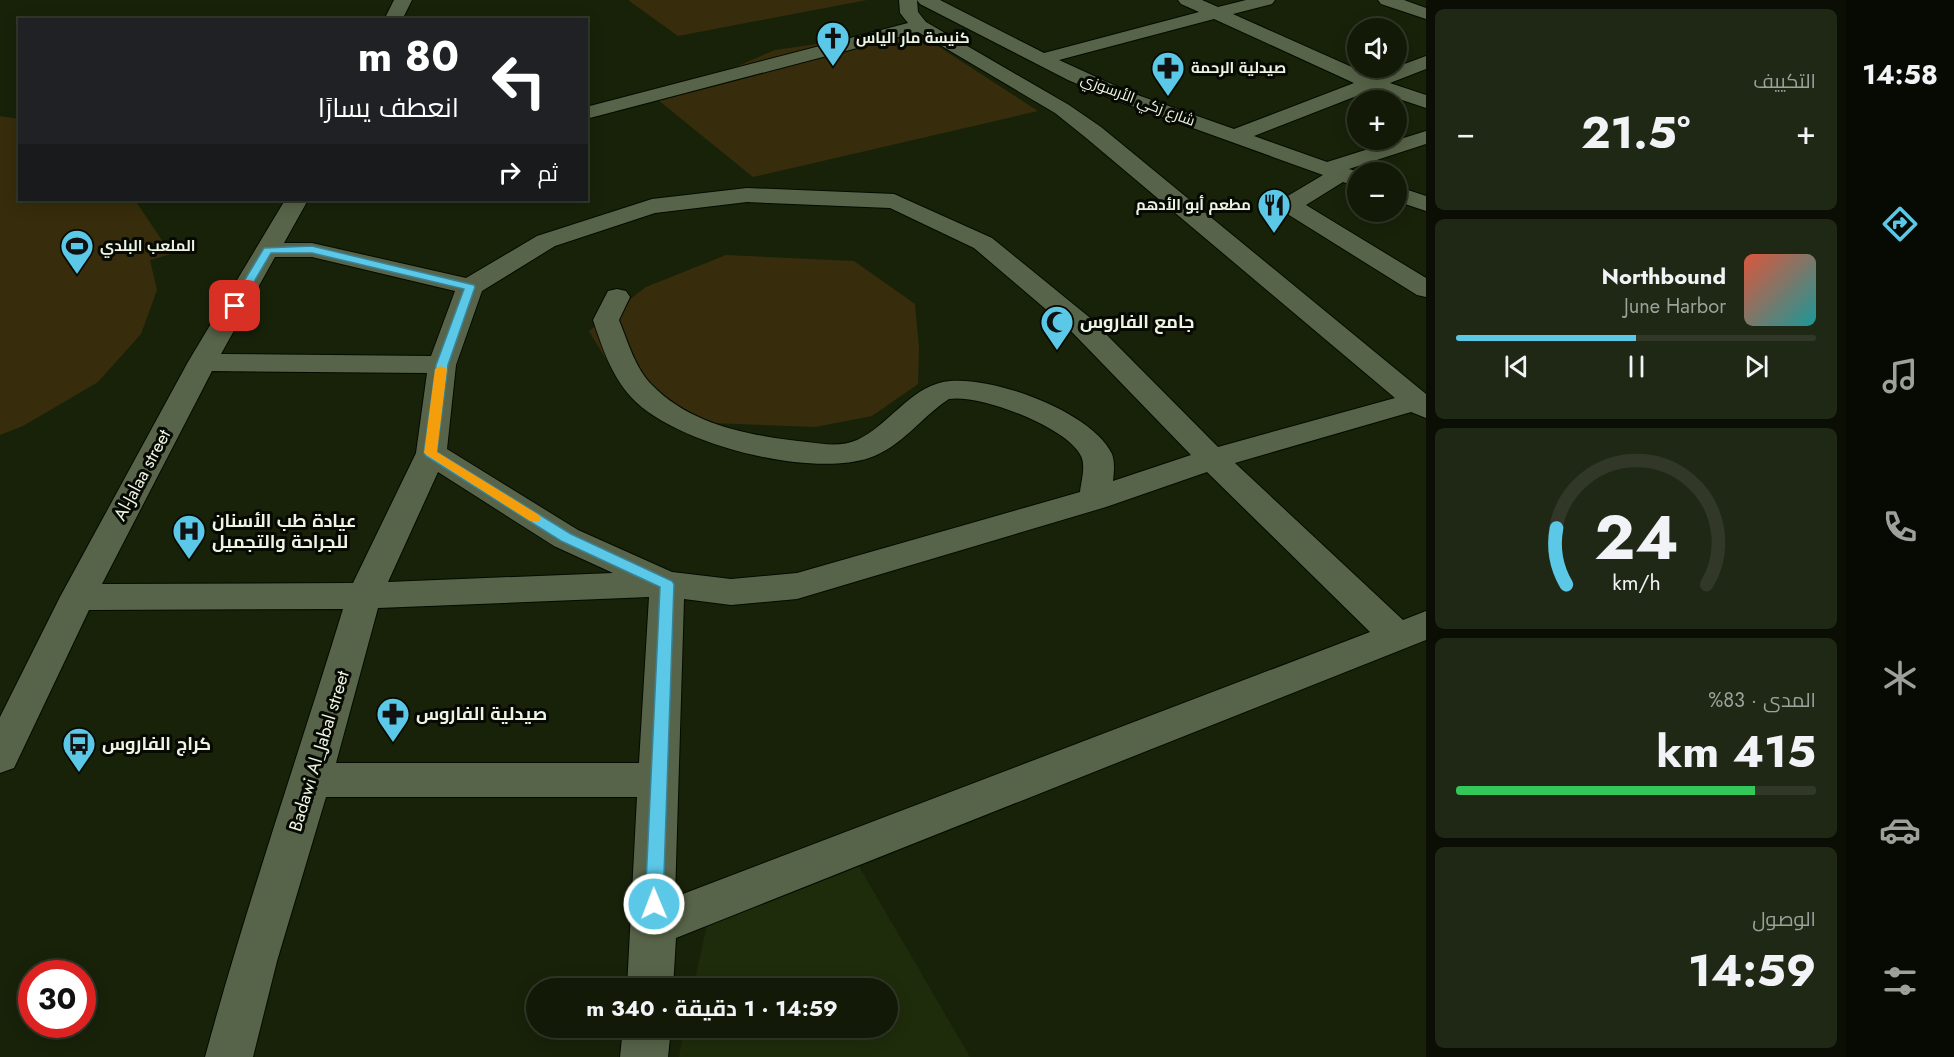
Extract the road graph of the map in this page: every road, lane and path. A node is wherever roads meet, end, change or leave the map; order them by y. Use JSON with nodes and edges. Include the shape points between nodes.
{"nodes":[{"id":1,"x":403,"y":0,"type":"edge"},
{"id":2,"x":1187,"y":0,"type":"edge"},
{"id":3,"x":1261,"y":0,"type":"edge"},
{"id":4,"x":1395,"y":1,"type":"edge"},
{"id":5,"x":925,"y":7,"type":"edge"},
{"id":6,"x":1216,"y":14,"type":"junction"},
{"id":7,"x":1426,"y":14,"type":"edge"},
{"id":8,"x":394,"y":18,"type":"edge"},
{"id":9,"x":1042,"y":59,"type":"junction"},
{"id":10,"x":1426,"y":62,"type":"edge"},
{"id":11,"x":1371,"y":83,"type":"junction"},
{"id":12,"x":1426,"y":102,"type":"edge"},
{"id":13,"x":588,"y":112,"type":"edge"},
{"id":14,"x":1234,"y":136,"type":"junction"},
{"id":15,"x":1426,"y":138,"type":"edge"},
{"id":16,"x":1342,"y":174,"type":"edge"},
{"id":17,"x":1407,"y":197,"type":"edge"},
{"id":18,"x":295,"y":201,"type":"edge"},
{"id":19,"x":1426,"y":204,"type":"edge"},
{"id":20,"x":268,"y":250,"type":"junction"},
{"id":21,"x":470,"y":287,"type":"junction"},
{"id":22,"x":1426,"y":289,"type":"edge"},
{"id":23,"x":617,"y":297,"type":"dead end"},
{"id":24,"x":201,"y":362,"type":"junction"},
{"id":25,"x":442,"y":365,"type":"junction"},
{"id":26,"x":1422,"y":405,"type":"edge"},
{"id":27,"x":431,"y":453,"type":"junction"},
{"id":28,"x":1212,"y":459,"type":"junction"},
{"id":29,"x":1095,"y":499,"type":"junction"},
{"id":30,"x":667,"y":584,"type":"junction"},
{"id":31,"x":364,"y":596,"type":"junction"},
{"id":32,"x":78,"y":597,"type":"junction"},
{"id":33,"x":1412,"y":631,"type":"edge"},
{"id":34,"x":0,"y":756,"type":"edge"},
{"id":35,"x":311,"y":780,"type":"junction"},
{"id":36,"x":658,"y":780,"type":"junction"},
{"id":37,"x":654,"y":926,"type":"junction"},
{"id":38,"x":651,"y":978,"type":"edge"},
{"id":39,"x":646,"y":1038,"type":"edge"},
{"id":40,"x":229,"y":1057,"type":"edge"},
{"id":41,"x":644,"y":1057,"type":"edge"}],
"edges":[{"from":1,"to":8,"type":"street"},
{"from":2,"to":6,"type":"street"},
{"from":3,"to":6,"type":"street"},
{"from":4,"to":7,"type":"street"},
{"from":5,"to":9,"type":"street","name":"شارع زكي الأرسوزي"},
{"from":5,"to":13,"type":"street"},
{"from":5,"to":26,"type":"street","via":[[1093,132]]},
{"from":6,"to":9,"type":"street"},
{"from":6,"to":11,"type":"street"},
{"from":9,"to":14,"type":"street","name":"شارع زكي الأرسوزي","via":[[1122,96]]},
{"from":10,"to":11,"type":"street"},
{"from":11,"to":12,"type":"street"},
{"from":11,"to":14,"type":"street"},
{"from":14,"to":16,"type":"street","name":"شارع زكي الأرسوزي"},
{"from":15,"to":16,"type":"street"},
{"from":16,"to":22,"type":"street","via":[[1289,205]]},
{"from":17,"to":19,"type":"street"},
{"from":18,"to":20,"type":"street","name":"Al-Jalaa street"},
{"from":20,"to":21,"type":"street","via":[[312,249]]},
{"from":20,"to":24,"type":"street","name":"Al-Jalaa street"},
{"from":21,"to":25,"type":"street","name":"Badawi Al_Jabal street"},
{"from":21,"to":28,"type":"street","via":[[546,241],[652,206],[747,195],[894,201],[983,243],[1079,323]]},
{"from":23,"to":29,"type":"street","via":[[606,320],[621,358],[641,391],[668,413],[712,434],[763,447],[821,454],[855,451],[882,441],[943,390],[968,389],[1012,400],[1055,419],[1085,439],[1097,456]]},
{"from":24,"to":25,"type":"street"},
{"from":24,"to":32,"type":"street","name":"Al-Jalaa street"},
{"from":25,"to":27,"type":"street","name":"Badawi Al_Jabal street"},
{"from":26,"to":28,"type":"street"},
{"from":27,"to":30,"type":"street","via":[[566,538]]},
{"from":27,"to":31,"type":"street","name":"Badawi Al_Jabal street"},
{"from":28,"to":29,"type":"street"},
{"from":28,"to":33,"type":"street"},
{"from":29,"to":30,"type":"street","via":[[797,586],[731,592]]},
{"from":30,"to":31,"type":"street"},
{"from":30,"to":36,"type":"street"},
{"from":31,"to":32,"type":"street"},
{"from":31,"to":35,"type":"street","name":"Badawi Al_Jabal street"},
{"from":32,"to":34,"type":"street","name":"Al-Jalaa street"},
{"from":33,"to":37,"type":"street"},
{"from":35,"to":36,"type":"street"},
{"from":35,"to":40,"type":"street","name":"Badawi Al_Jabal street","via":[[254,961]]},
{"from":36,"to":37,"type":"street"},
{"from":37,"to":38,"type":"street"},
{"from":39,"to":41,"type":"street"}]}
